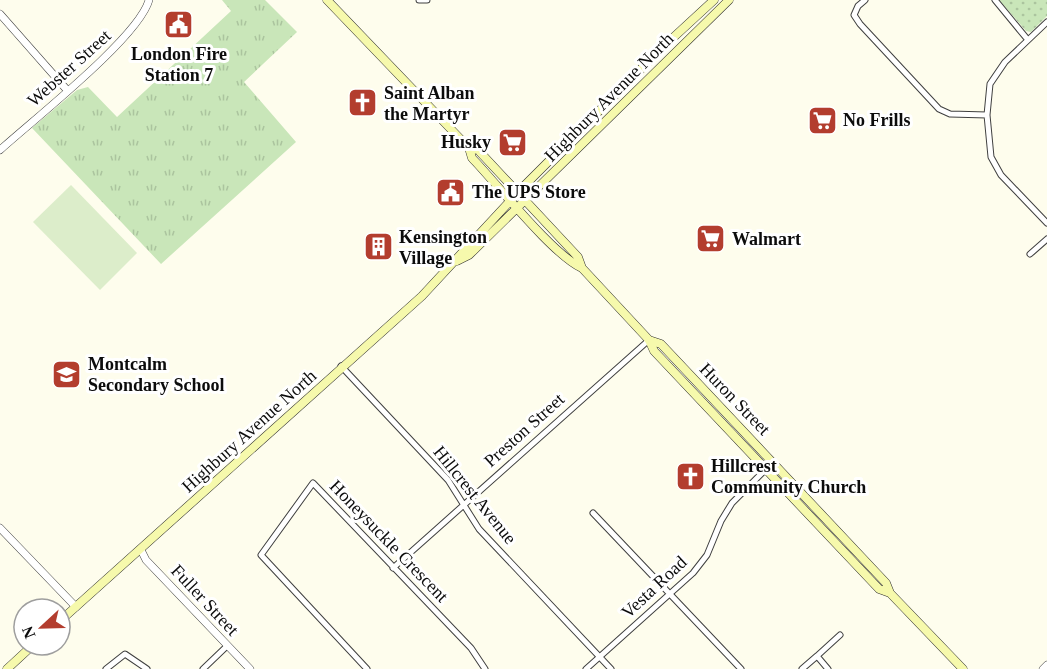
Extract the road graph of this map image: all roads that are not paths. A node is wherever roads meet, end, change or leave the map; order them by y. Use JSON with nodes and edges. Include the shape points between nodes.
{"nodes":[{"id":1,"x":149,"y":0,"type":"edge"},
{"id":2,"x":327,"y":0,"type":"edge"},
{"id":3,"x":419,"y":0,"type":"edge"},
{"id":4,"x":427,"y":0,"type":"edge"},
{"id":5,"x":714,"y":0,"type":"edge"},
{"id":6,"x":729,"y":0,"type":"edge"},
{"id":7,"x":865,"y":0,"type":"edge"},
{"id":8,"x":995,"y":0,"type":"edge"},
{"id":9,"x":0,"y":14,"type":"edge"},
{"id":10,"x":1047,"y":22,"type":"edge"},
{"id":11,"x":1028,"y":40,"type":"junction"},
{"id":12,"x":67,"y":90,"type":"junction"},
{"id":13,"x":987,"y":116,"type":"junction"},
{"id":14,"x":469,"y":148,"type":"junction"},
{"id":15,"x":0,"y":150,"type":"edge"},
{"id":16,"x":519,"y":193,"type":"junction"},
{"id":17,"x":512,"y":201,"type":"junction"},
{"id":18,"x":526,"y":201,"type":"junction"},
{"id":19,"x":518,"y":208,"type":"junction"},
{"id":20,"x":1047,"y":223,"type":"edge"},
{"id":21,"x":1047,"y":239,"type":"edge"},
{"id":22,"x":1030,"y":254,"type":"dead end"},
{"id":23,"x":456,"y":261,"type":"junction"},
{"id":24,"x":582,"y":268,"type":"junction"},
{"id":25,"x":649,"y":339,"type":"junction"},
{"id":26,"x":341,"y":366,"type":"junction"},
{"id":27,"x":773,"y":461,"type":"junction"},
{"id":28,"x":766,"y":469,"type":"junction"},
{"id":29,"x":464,"y":505,"type":"junction"},
{"id":30,"x":592,"y":513,"type":"dead end"},
{"id":31,"x":0,"y":528,"type":"edge"},
{"id":32,"x":141,"y":549,"type":"junction"},
{"id":33,"x":393,"y":568,"type":"junction"},
{"id":34,"x":670,"y":593,"type":"junction"},
{"id":35,"x":890,"y":593,"type":"junction"},
{"id":36,"x":76,"y":607,"type":"junction"},
{"id":37,"x":72,"y":610,"type":"edge"},
{"id":38,"x":840,"y":635,"type":"dead end"},
{"id":39,"x":227,"y":646,"type":"junction"},
{"id":40,"x":817,"y":656,"type":"junction"},
{"id":41,"x":20,"y":657,"type":"edge"},
{"id":42,"x":599,"y":657,"type":"junction"},
{"id":43,"x":1047,"y":665,"type":"edge"},
{"id":44,"x":139,"y":666,"type":"edge"},
{"id":45,"x":7,"y":669,"type":"edge"},
{"id":46,"x":106,"y":669,"type":"edge"},
{"id":47,"x":147,"y":669,"type":"edge"},
{"id":48,"x":203,"y":669,"type":"edge"},
{"id":49,"x":250,"y":669,"type":"edge"},
{"id":50,"x":367,"y":669,"type":"edge"},
{"id":51,"x":485,"y":669,"type":"edge"},
{"id":52,"x":586,"y":669,"type":"edge"},
{"id":53,"x":611,"y":669,"type":"edge"},
{"id":54,"x":741,"y":669,"type":"edge"},
{"id":55,"x":802,"y":669,"type":"edge"},
{"id":56,"x":828,"y":669,"type":"edge"},
{"id":57,"x":963,"y":669,"type":"edge"},
{"id":58,"x":1043,"y":669,"type":"edge"}],
"edges":[{"from":1,"to":12,"type":"street","name":"Webster Street","via":[[125,38]]},
{"from":2,"to":14,"type":"main road","name":"Huron Street"},
{"from":3,"to":4,"type":"street"},
{"from":5,"to":16,"type":"main road","name":"Highbury Avenue North","via":[[663,46]]},
{"from":6,"to":18,"type":"main road","name":"Highbury Avenue North"},
{"from":7,"to":13,"type":"street","via":[[854,15],[860,24],[939,110]]},
{"from":8,"to":11,"type":"street"},
{"from":9,"to":12,"type":"street"},
{"from":10,"to":11,"type":"street"},
{"from":11,"to":13,"type":"street","via":[[1005,62],[990,84]]},
{"from":12,"to":15,"type":"street","name":"Webster Street"},
{"from":13,"to":20,"type":"street","via":[[991,157],[1001,175]]},
{"from":14,"to":16,"type":"main road","name":"Huron Street","via":[[478,150]]},
{"from":14,"to":17,"type":"main road","name":"Huron Street","via":[[472,158]]},
{"from":16,"to":17,"type":"main road","name":"Highbury Avenue North"},
{"from":16,"to":18,"type":"main road","name":"Huron Street"},
{"from":17,"to":19,"type":"main road","name":"Huron Street"},
{"from":17,"to":23,"type":"main road","name":"Highbury Avenue North","via":[[464,248]]},
{"from":18,"to":19,"type":"main road","name":"Highbury Avenue North"},
{"from":18,"to":24,"type":"main road","name":"Huron Street","via":[[578,257]]},
{"from":19,"to":23,"type":"main road","name":"Highbury Avenue North","via":[[470,255]]},
{"from":19,"to":24,"type":"main road","name":"Huron Street","via":[[571,263]]},
{"from":21,"to":22,"type":"street"},
{"from":23,"to":26,"type":"main road","name":"Highbury Avenue North"},
{"from":24,"to":25,"type":"main road","name":"Huron Street"},
{"from":25,"to":27,"type":"main road","name":"Huron Street","via":[[661,344]]},
{"from":25,"to":28,"type":"main road","name":"Huron Street","via":[[654,351]]},
{"from":25,"to":29,"type":"street","name":"Preston Street"},
{"from":26,"to":29,"type":"street","name":"Hillcrest Avenue","via":[[448,480]]},
{"from":26,"to":32,"type":"main road","name":"Highbury Avenue North"},
{"from":27,"to":28,"type":"street","name":"Vesta Road"},
{"from":27,"to":35,"type":"main road","name":"Huron Street","via":[[886,583]]},
{"from":28,"to":34,"type":"street","name":"Vesta Road","via":[[732,503],[707,555]]},
{"from":28,"to":35,"type":"main road","name":"Huron Street","via":[[879,589]]},
{"from":29,"to":33,"type":"street","name":"Preston Street"},
{"from":29,"to":42,"type":"street","name":"Hillcrest Avenue","via":[[479,529]]},
{"from":30,"to":34,"type":"street"},
{"from":31,"to":36,"type":"street"},
{"from":32,"to":36,"type":"main road","name":"Highbury Avenue North"},
{"from":32,"to":39,"type":"street","name":"Fuller Street"},
{"from":33,"to":50,"type":"street","name":"Honeysuckle Crescent","via":[[312,483],[261,555]]},
{"from":33,"to":51,"type":"street","name":"Honeysuckle Crescent","via":[[471,648]]},
{"from":34,"to":42,"type":"street","name":"Vesta Road"},
{"from":34,"to":54,"type":"street"},
{"from":35,"to":57,"type":"main road","name":"Huron Street"},
{"from":36,"to":37,"type":"main road","name":"Highbury Avenue North"},
{"from":38,"to":40,"type":"street"},
{"from":39,"to":48,"type":"street"},
{"from":39,"to":49,"type":"street","name":"Fuller Street"},
{"from":40,"to":55,"type":"street"},
{"from":40,"to":56,"type":"street"},
{"from":41,"to":45,"type":"main road"},
{"from":42,"to":52,"type":"street","name":"Vesta Road"},
{"from":42,"to":53,"type":"street","name":"Hillcrest Avenue"},
{"from":43,"to":58,"type":"street"},
{"from":44,"to":46,"type":"street","via":[[125,654]]},
{"from":44,"to":47,"type":"street"}]}
